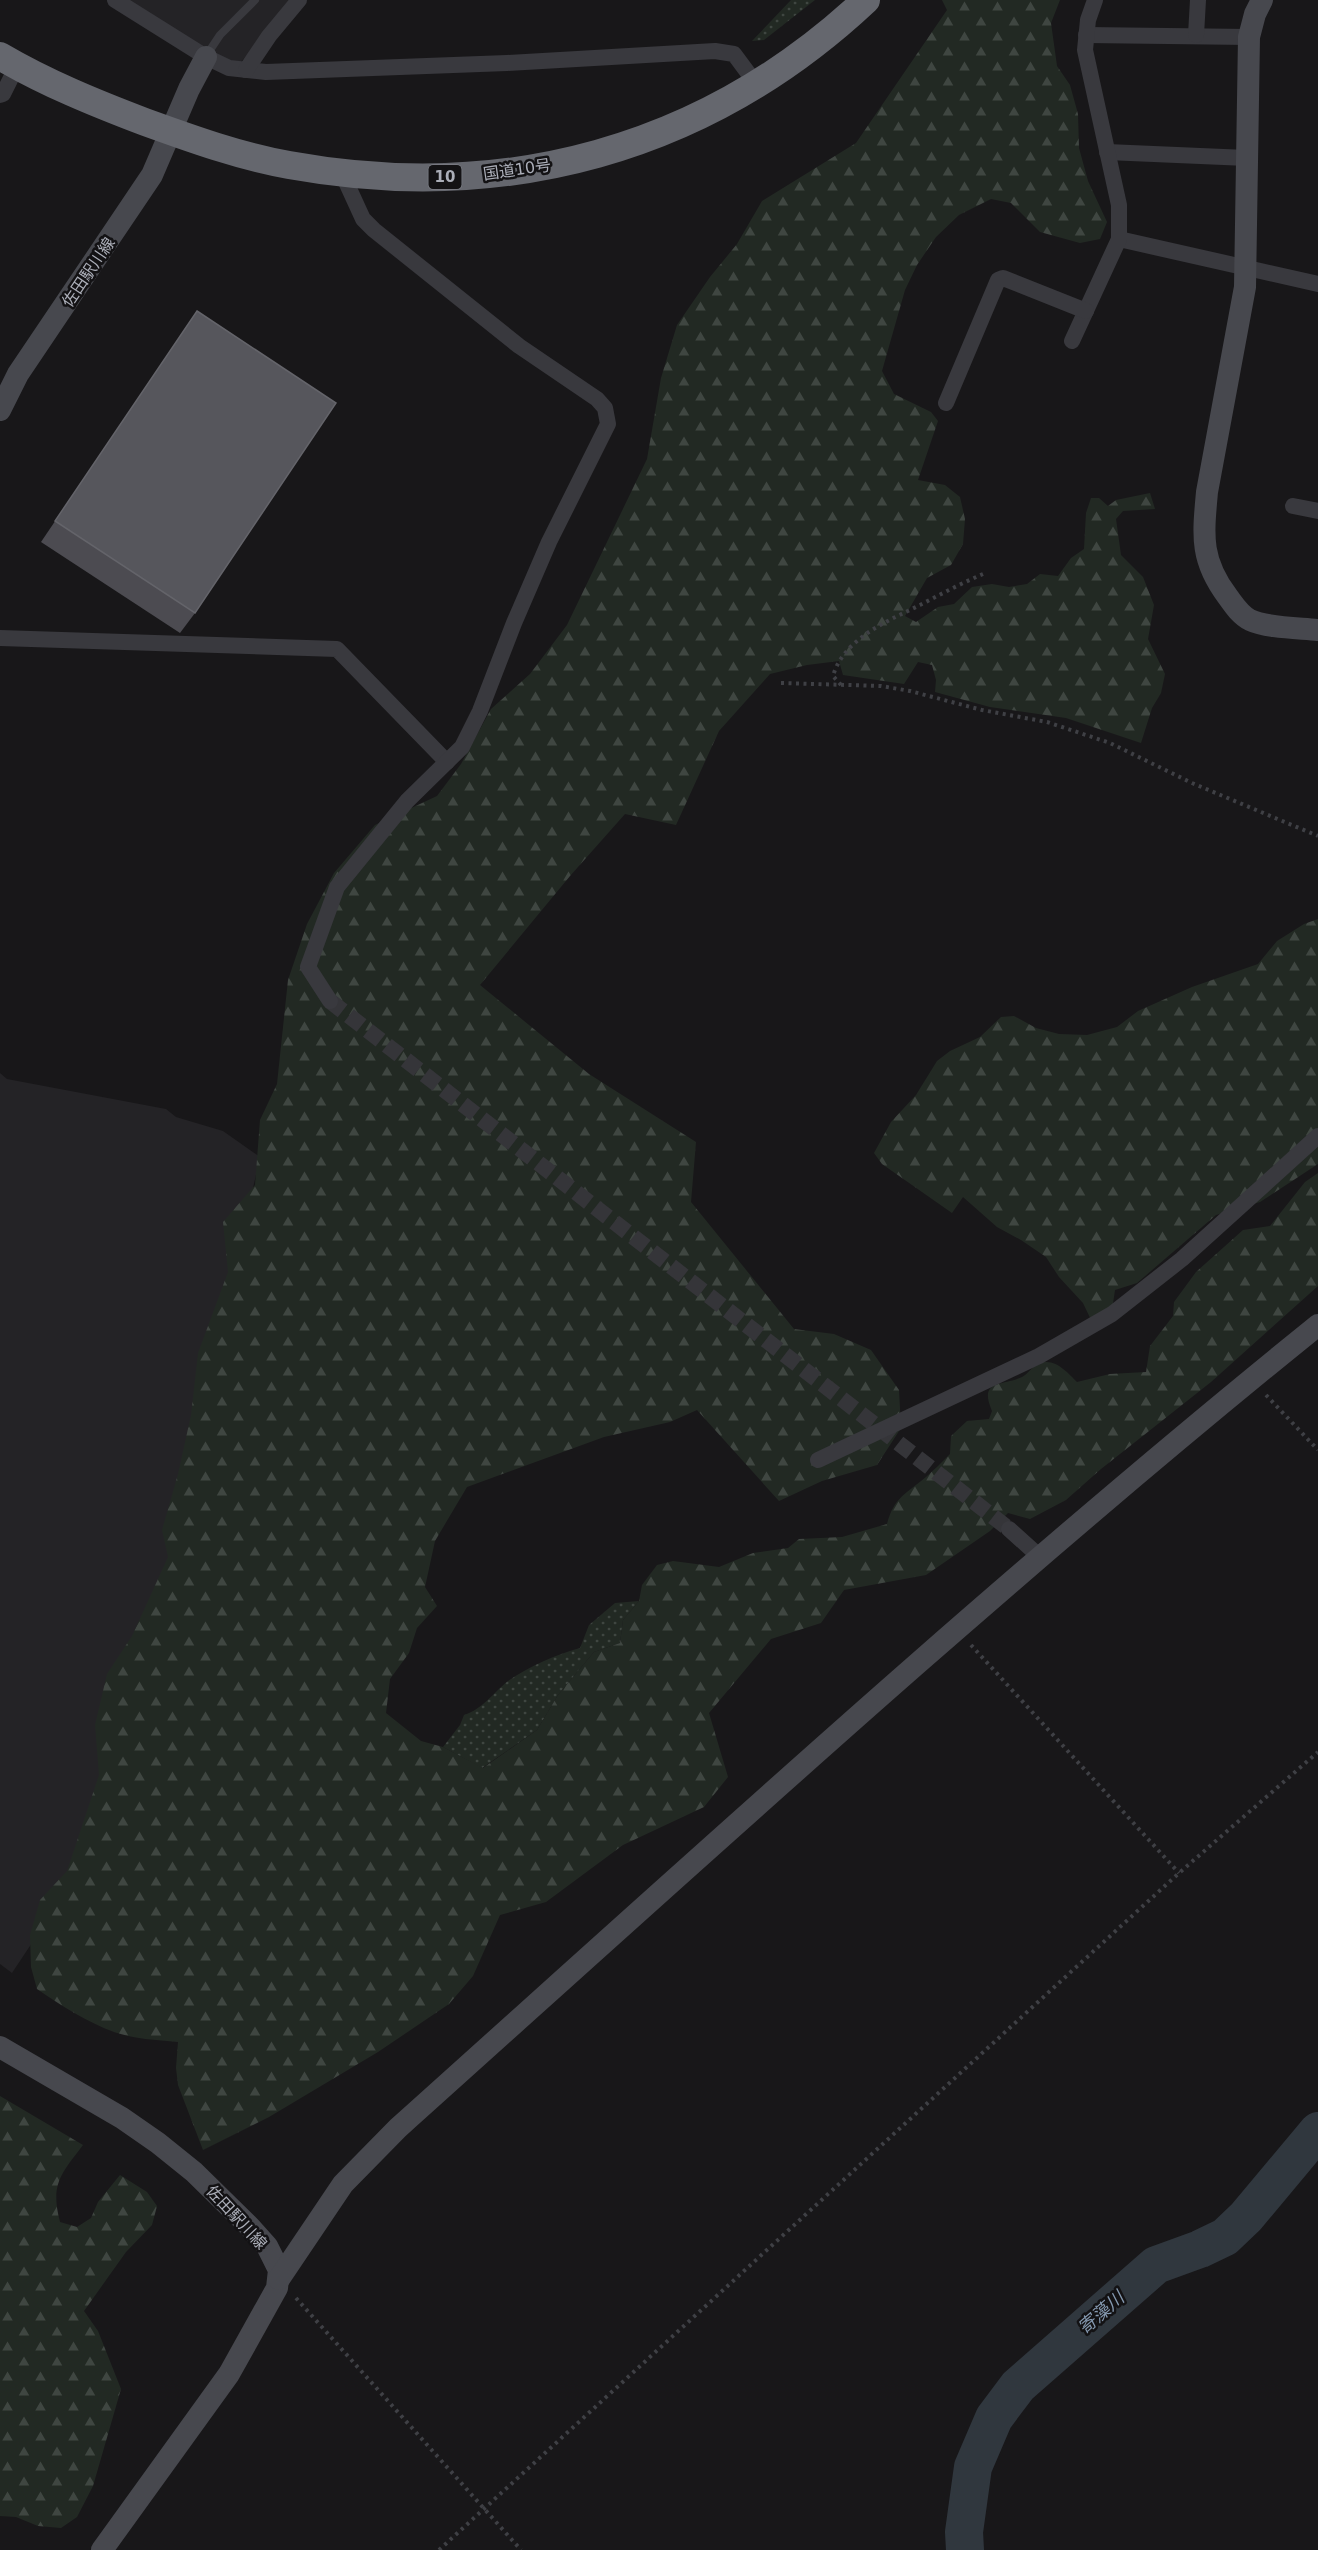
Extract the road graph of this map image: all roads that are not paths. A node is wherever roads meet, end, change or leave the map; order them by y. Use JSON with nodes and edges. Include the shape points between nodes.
{"nodes":[{"id":1,"x":115,"y":0,"type":"edge"},
{"id":2,"x":255,"y":0,"type":"edge"},
{"id":3,"x":299,"y":0,"type":"edge"},
{"id":4,"x":866,"y":0,"type":"edge"},
{"id":5,"x":1095,"y":0,"type":"edge"},
{"id":6,"x":1198,"y":0,"type":"edge"},
{"id":7,"x":1262,"y":0,"type":"edge"},
{"id":8,"x":1086,"y":35,"type":"junction"},
{"id":9,"x":1196,"y":35,"type":"junction"},
{"id":10,"x":1249,"y":37,"type":"junction"},
{"id":11,"x":206,"y":57,"type":"junction"},
{"id":12,"x":9,"y":61,"type":"edge"},
{"id":13,"x":246,"y":70,"type":"junction"},
{"id":14,"x":757,"y":85,"type":"junction"},
{"id":15,"x":0,"y":95,"type":"edge"},
{"id":16,"x":172,"y":132,"type":"junction"},
{"id":17,"x":1107,"y":152,"type":"junction"},
{"id":18,"x":1247,"y":158,"type":"junction"},
{"id":19,"x":341,"y":171,"type":"junction"},
{"id":20,"x":1119,"y":239,"type":"junction"},
{"id":21,"x":1246,"y":267,"type":"junction"},
{"id":22,"x":1318,"y":284,"type":"edge"},
{"id":23,"x":1086,"y":311,"type":"junction"},
{"id":24,"x":1072,"y":341,"type":"dead end"},
{"id":25,"x":946,"y":403,"type":"dead end"},
{"id":26,"x":0,"y":410,"type":"edge"},
{"id":27,"x":1293,"y":506,"type":"dead end"},
{"id":28,"x":1318,"y":511,"type":"edge"},
{"id":29,"x":1318,"y":630,"type":"edge"},
{"id":30,"x":0,"y":638,"type":"edge"},
{"id":31,"x":447,"y":762,"type":"junction"},
{"id":32,"x":330,"y":1001,"type":"tunnel mouth"},
{"id":33,"x":1318,"y":1136,"type":"edge"},
{"id":34,"x":1318,"y":1325,"type":"edge"},
{"id":35,"x":818,"y":1460,"type":"dead end"},
{"id":36,"x":1009,"y":1529,"type":"tunnel mouth"},
{"id":37,"x":1040,"y":1557,"type":"junction"},
{"id":38,"x":0,"y":2047,"type":"edge"},
{"id":39,"x":279,"y":2279,"type":"junction"},
{"id":40,"x":102,"y":2550,"type":"edge"}],
"edges":[{"from":1,"to":11,"type":"street"},
{"from":2,"to":11,"type":"lane","via":[[220,35]]},
{"from":3,"to":13,"type":"street"},
{"from":4,"to":14,"type":"highway","name":"国道10号","number":"10","via":[[826,35]]},
{"from":5,"to":8,"type":"street"},
{"from":6,"to":9,"type":"street"},
{"from":7,"to":10,"type":"street"},
{"from":8,"to":9,"type":"street"},
{"from":8,"to":17,"type":"street","via":[[1088,71]]},
{"from":9,"to":10,"type":"street"},
{"from":10,"to":18,"type":"street"},
{"from":11,"to":13,"type":"street","via":[[229,68]]},
{"from":11,"to":16,"type":"street","name":"佐田駅川線"},
{"from":12,"to":15,"type":"street"},
{"from":12,"to":16,"type":"highway","name":"国道10号","number":"10","via":[[81,97]]},
{"from":13,"to":14,"type":"street","via":[[507,63],[715,51],[734,54]]},
{"from":14,"to":19,"type":"highway","name":"国道10号","number":"10","via":[[671,129],[569,162],[499,174],[445,177]]},
{"from":16,"to":19,"type":"highway","name":"国道10号","number":"10","via":[[266,160]]},
{"from":16,"to":26,"type":"street","name":"佐田駅川線","via":[[149,181],[18,374]]},
{"from":17,"to":18,"type":"street"},
{"from":17,"to":20,"type":"street","via":[[1119,205]]},
{"from":18,"to":21,"type":"street"},
{"from":19,"to":31,"type":"street","via":[[363,219],[374,230],[519,346],[597,399],[608,416],[604,435],[540,562],[480,711],[462,747]]},
{"from":20,"to":21,"type":"street"},
{"from":20,"to":23,"type":"street"},
{"from":21,"to":22,"type":"street"},
{"from":21,"to":29,"type":"street","via":[[1207,492],[1204,525],[1208,563],[1214,579],[1250,620]]},
{"from":23,"to":24,"type":"street"},
{"from":23,"to":25,"type":"street","via":[[1003,278],[998,280]]},
{"from":27,"to":28,"type":"street"},
{"from":30,"to":31,"type":"street","via":[[337,649]]},
{"from":31,"to":32,"type":"street","via":[[406,801],[337,887],[308,967]]},
{"from":33,"to":35,"type":"street","via":[[1206,1238],[1113,1314],[1039,1356]]},
{"from":34,"to":37,"type":"street"},
{"from":36,"to":37,"type":"street"},
{"from":37,"to":39,"type":"street","via":[[377,2147],[343,2184]]},
{"from":38,"to":39,"type":"street","name":"佐田駅川線","via":[[137,2128],[194,2172],[267,2246],[276,2260]]},
{"from":39,"to":40,"type":"street","via":[[265,2313],[229,2374]]}]}
